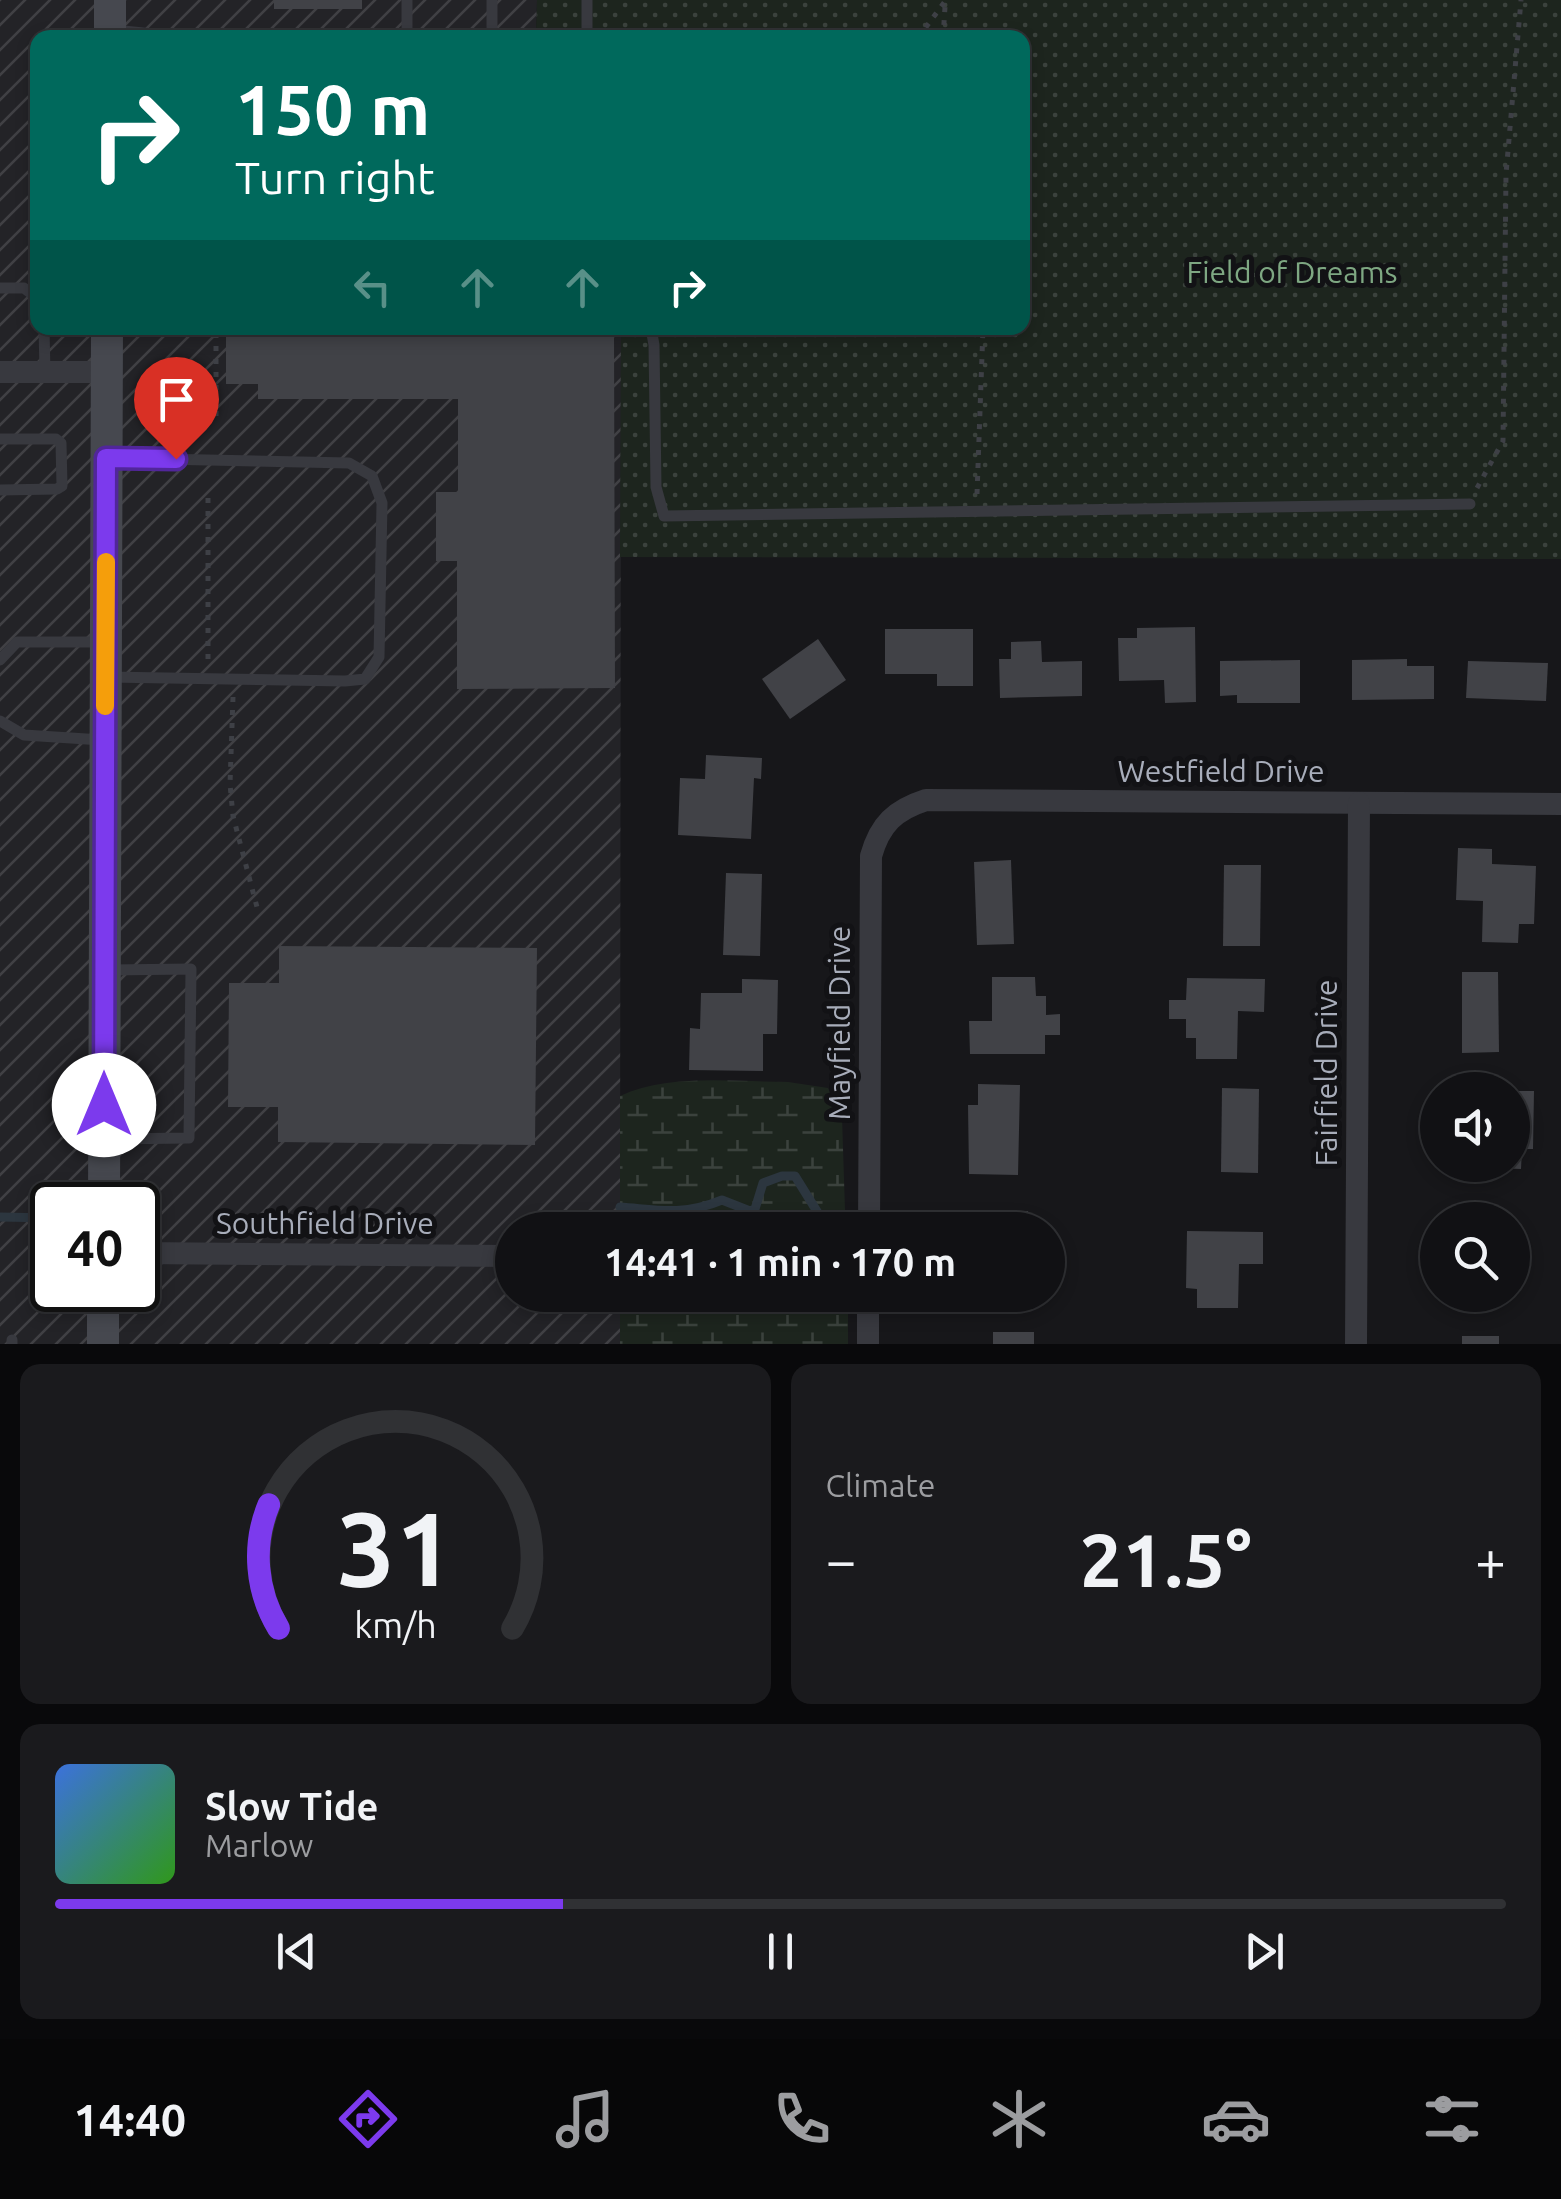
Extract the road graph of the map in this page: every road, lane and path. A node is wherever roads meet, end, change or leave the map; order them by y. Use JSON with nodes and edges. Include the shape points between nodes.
{"nodes":[{"id":1,"x":407,"y":0,"type":"edge"},
{"id":2,"x":492,"y":0,"type":"edge"},
{"id":3,"x":587,"y":0,"type":"edge"},
{"id":4,"x":1521,"y":0,"type":"edge"},
{"id":5,"x":946,"y":2,"type":"edge"},
{"id":6,"x":110,"y":22,"type":"edge"},
{"id":7,"x":151,"y":30,"type":"edge"},
{"id":8,"x":407,"y":30,"type":"edge"},
{"id":9,"x":492,"y":30,"type":"edge"},
{"id":10,"x":587,"y":30,"type":"edge"},
{"id":11,"x":924,"y":30,"type":"edge"},
{"id":12,"x":944,"y":30,"type":"edge"},
{"id":13,"x":0,"y":288,"type":"edge"},
{"id":14,"x":30,"y":293,"type":"edge"},
{"id":15,"x":44,"y":335,"type":"edge"},
{"id":16,"x":107,"y":335,"type":"edge"},
{"id":17,"x":216,"y":335,"type":"edge"},
{"id":18,"x":652,"y":335,"type":"edge"},
{"id":19,"x":983,"y":335,"type":"edge"},
{"id":20,"x":0,"y":372,"type":"edge"},
{"id":21,"x":45,"y":372,"type":"junction"},
{"id":22,"x":106,"y":372,"type":"junction"},
{"id":23,"x":216,"y":416,"type":"dead end"},
{"id":24,"x":0,"y":439,"type":"edge"},
{"id":25,"x":106,"y":458,"type":"junction"},
{"id":26,"x":0,"y":490,"type":"edge"},
{"id":27,"x":208,"y":497,"type":"dead end"},
{"id":28,"x":1470,"y":504,"type":"joint"},
{"id":29,"x":976,"y":511,"type":"junction"},
{"id":30,"x":105,"y":642,"type":"junction"},
{"id":31,"x":0,"y":660,"type":"edge"},
{"id":32,"x":208,"y":665,"type":"dead end"},
{"id":33,"x":105,"y":677,"type":"junction"},
{"id":34,"x":233,"y":689,"type":"dead end"},
{"id":35,"x":0,"y":721,"type":"edge"},
{"id":36,"x":105,"y":740,"type":"junction"},
{"id":37,"x":1359,"y":803,"type":"junction"},
{"id":38,"x":1561,"y":804,"type":"edge"},
{"id":39,"x":887,"y":821,"type":"joint"},
{"id":40,"x":258,"y":912,"type":"dead end"},
{"id":41,"x":104,"y":970,"type":"junction"},
{"id":42,"x":104,"y":1139,"type":"junction"},
{"id":43,"x":104,"y":1182,"type":"edge"},
{"id":44,"x":869,"y":1212,"type":"edge"},
{"id":45,"x":160,"y":1253,"type":"edge"},
{"id":46,"x":495,"y":1256,"type":"edge"},
{"id":47,"x":103,"y":1312,"type":"edge"},
{"id":48,"x":868,"y":1312,"type":"edge"},
{"id":49,"x":103,"y":1344,"type":"edge"},
{"id":50,"x":868,"y":1344,"type":"edge"},
{"id":51,"x":1356,"y":1344,"type":"edge"}],
"edges":[{"from":1,"to":8,"type":"lane"},
{"from":2,"to":9,"type":"lane"},
{"from":3,"to":10,"type":"lane"},
{"from":4,"to":28,"type":"path","via":[[1506,174],[1502,441]]},
{"from":5,"to":11,"type":"path"},
{"from":5,"to":12,"type":"path"},
{"from":6,"to":7,"type":"lane"},
{"from":13,"to":14,"type":"lane"},
{"from":15,"to":21,"type":"lane"},
{"from":16,"to":22,"type":"street"},
{"from":17,"to":23,"type":"path"},
{"from":18,"to":29,"type":"lane","via":[[656,487],[664,516]]},
{"from":19,"to":29,"type":"path"},
{"from":20,"to":21,"type":"street"},
{"from":21,"to":22,"type":"street"},
{"from":22,"to":25,"type":"street"},
{"from":24,"to":26,"type":"lane","via":[[56,439],[62,486]]},
{"from":25,"to":30,"type":"street"},
{"from":25,"to":33,"type":"lane","via":[[350,463],[372,476],[382,502],[379,658],[365,679]]},
{"from":27,"to":32,"type":"path"},
{"from":28,"to":29,"type":"lane"},
{"from":30,"to":31,"type":"lane","via":[[17,642]]},
{"from":30,"to":33,"type":"street"},
{"from":33,"to":36,"type":"street"},
{"from":34,"to":40,"type":"path","via":[[233,816]]},
{"from":35,"to":36,"type":"lane","via":[[24,735]]},
{"from":36,"to":41,"type":"street"},
{"from":37,"to":38,"type":"street","name":"Westfield Drive"},
{"from":37,"to":39,"type":"street","name":"Westfield Drive","via":[[926,800]]},
{"from":37,"to":51,"type":"street","name":"Fairfield Drive"},
{"from":39,"to":44,"type":"street","name":"Mayfield Drive","via":[[872,856]]},
{"from":41,"to":42,"type":"street"},
{"from":41,"to":42,"type":"lane","via":[[191,970],[189,1138]]},
{"from":42,"to":43,"type":"street"},
{"from":45,"to":46,"type":"street","name":"Southfield Drive"},
{"from":47,"to":49,"type":"street"},
{"from":48,"to":50,"type":"street"}]}
